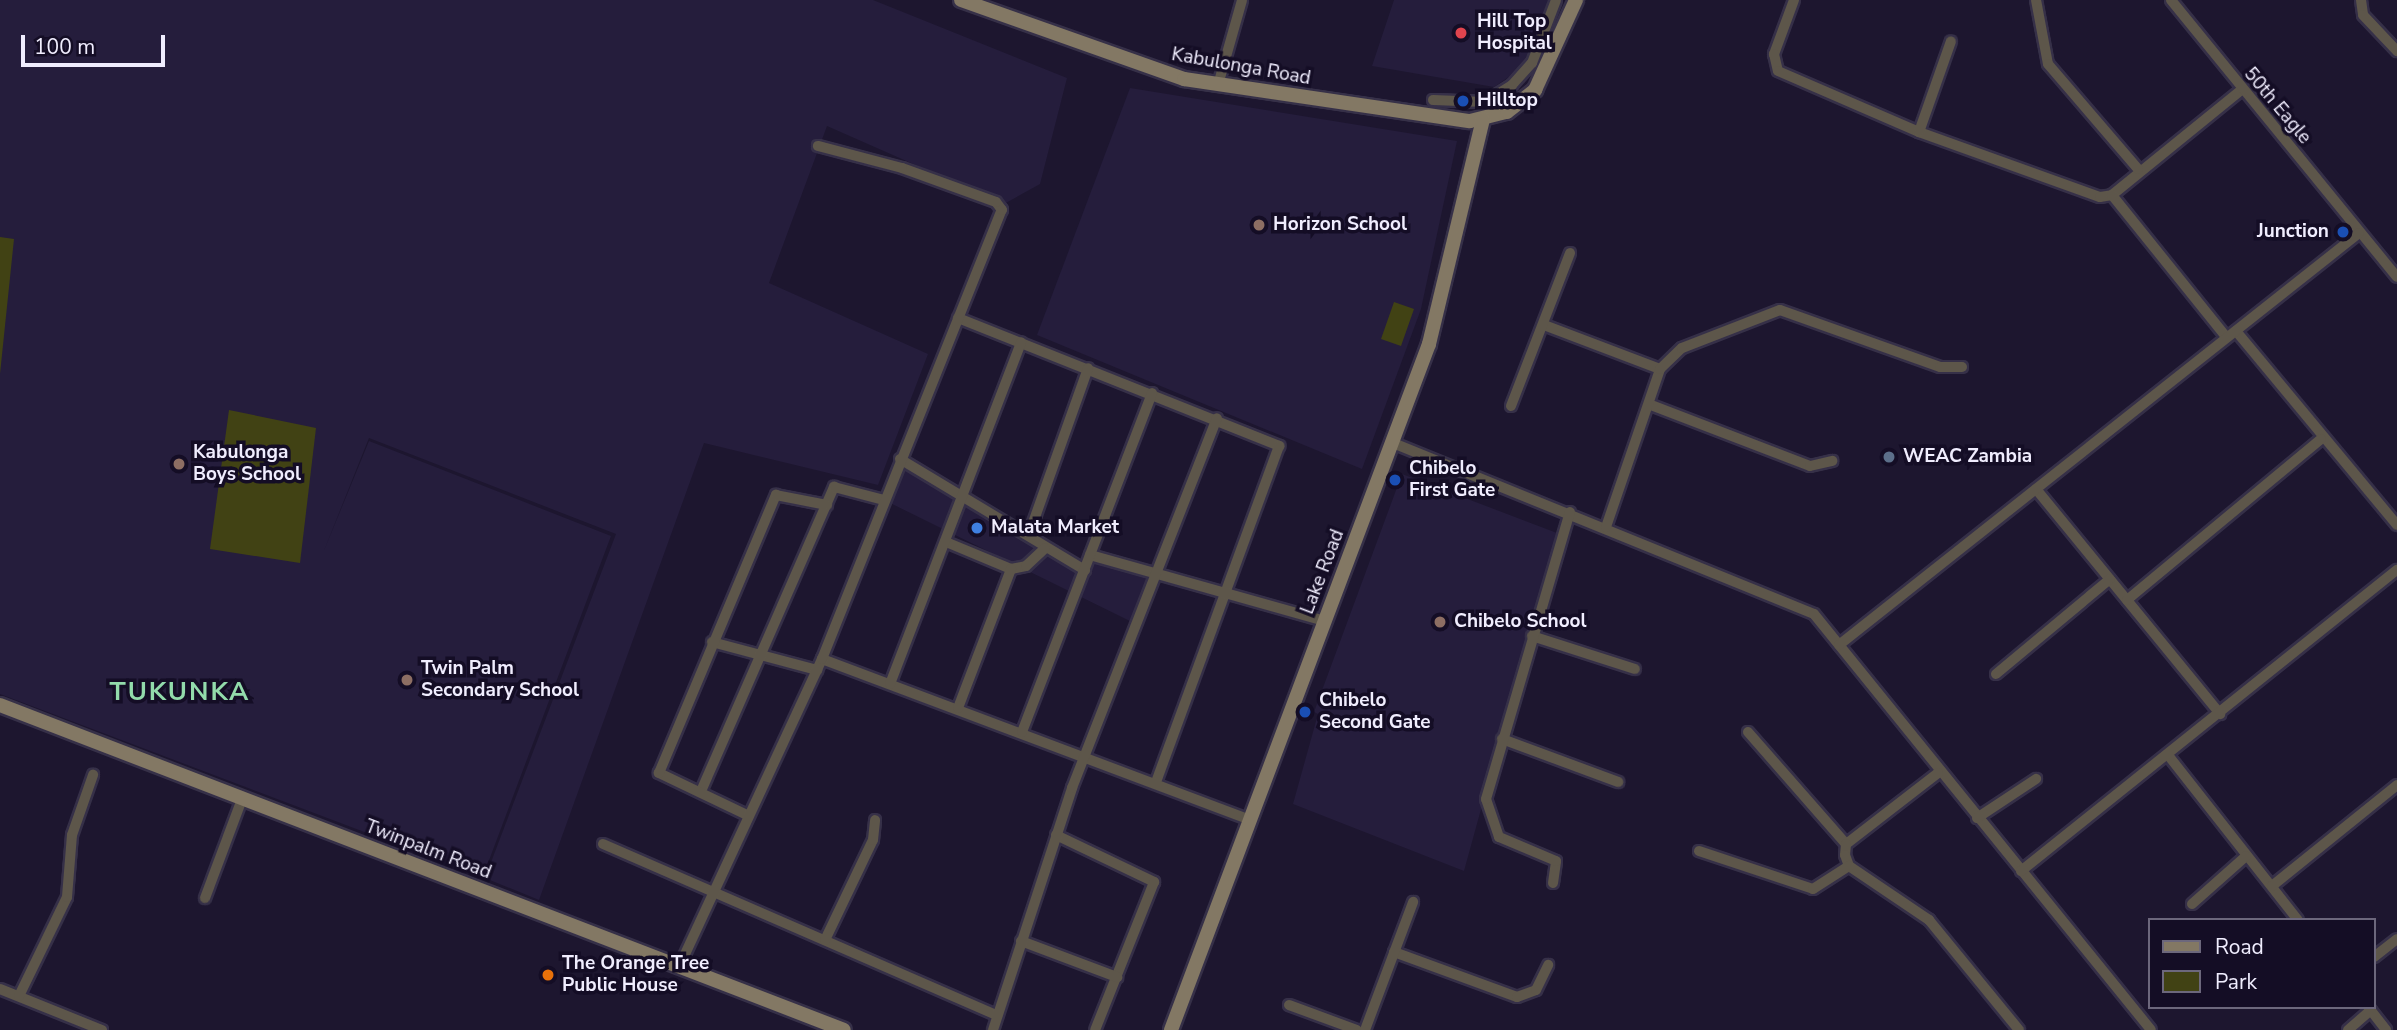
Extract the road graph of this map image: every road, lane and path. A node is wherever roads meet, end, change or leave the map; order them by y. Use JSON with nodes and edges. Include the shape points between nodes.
{"nodes":[{"id":1,"x":961,"y":0,"type":"edge"},
{"id":2,"x":1242,"y":0,"type":"edge"},
{"id":3,"x":1556,"y":0,"type":"edge"},
{"id":4,"x":1576,"y":0,"type":"edge"},
{"id":5,"x":1794,"y":0,"type":"edge"},
{"id":6,"x":2036,"y":0,"type":"edge"},
{"id":7,"x":2172,"y":0,"type":"edge"},
{"id":8,"x":2361,"y":0,"type":"edge"},
{"id":9,"x":1951,"y":41,"type":"dead end"},
{"id":10,"x":2397,"y":51,"type":"edge"},
{"id":11,"x":1218,"y":85,"type":"junction"},
{"id":12,"x":2241,"y":90,"type":"junction"},
{"id":13,"x":1433,"y":100,"type":"dead end"},
{"id":14,"x":1483,"y":119,"type":"junction"},
{"id":15,"x":1919,"y":132,"type":"junction"},
{"id":16,"x":818,"y":146,"type":"dead end"},
{"id":17,"x":2138,"y":169,"type":"junction"},
{"id":18,"x":2112,"y":195,"type":"junction"},
{"id":19,"x":2359,"y":233,"type":"junction"},
{"id":20,"x":1570,"y":253,"type":"dead end"},
{"id":21,"x":2397,"y":276,"type":"edge"},
{"id":22,"x":958,"y":318,"type":"junction"},
{"id":23,"x":1544,"y":325,"type":"junction"},
{"id":24,"x":2236,"y":331,"type":"junction"},
{"id":25,"x":2226,"y":337,"type":"junction"},
{"id":26,"x":1021,"y":342,"type":"junction"},
{"id":27,"x":1962,"y":367,"type":"dead end"},
{"id":28,"x":1088,"y":368,"type":"junction"},
{"id":29,"x":1660,"y":369,"type":"junction"},
{"id":30,"x":1152,"y":393,"type":"junction"},
{"id":31,"x":1511,"y":405,"type":"dead end"},
{"id":32,"x":1651,"y":405,"type":"junction"},
{"id":33,"x":1217,"y":418,"type":"junction"},
{"id":34,"x":2321,"y":439,"type":"junction"},
{"id":35,"x":1393,"y":443,"type":"junction"},
{"id":36,"x":900,"y":459,"type":"junction"},
{"id":37,"x":1832,"y":461,"type":"dead end"},
{"id":38,"x":2036,"y":489,"type":"junction"},
{"id":39,"x":884,"y":500,"type":"junction"},
{"id":40,"x":962,"y":500,"type":"junction"},
{"id":41,"x":827,"y":505,"type":"junction"},
{"id":42,"x":1570,"y":512,"type":"junction"},
{"id":43,"x":2397,"y":525,"type":"edge"},
{"id":44,"x":1606,"y":527,"type":"junction"},
{"id":45,"x":1029,"y":534,"type":"junction"},
{"id":46,"x":946,"y":542,"type":"junction"},
{"id":47,"x":1045,"y":548,"type":"junction"},
{"id":48,"x":1090,"y":555,"type":"junction"},
{"id":49,"x":1011,"y":569,"type":"junction"},
{"id":50,"x":1085,"y":570,"type":"junction"},
{"id":51,"x":2397,"y":570,"type":"edge"},
{"id":52,"x":1158,"y":575,"type":"junction"},
{"id":53,"x":2110,"y":579,"type":"junction"},
{"id":54,"x":1224,"y":590,"type":"junction"},
{"id":55,"x":2127,"y":600,"type":"junction"},
{"id":56,"x":1325,"y":621,"type":"junction"},
{"id":57,"x":1532,"y":636,"type":"junction"},
{"id":58,"x":712,"y":642,"type":"junction"},
{"id":59,"x":1839,"y":645,"type":"junction"},
{"id":60,"x":759,"y":657,"type":"junction"},
{"id":61,"x":822,"y":659,"type":"junction"},
{"id":62,"x":1635,"y":669,"type":"dead end"},
{"id":63,"x":817,"y":670,"type":"junction"},
{"id":64,"x":1996,"y":674,"type":"dead end"},
{"id":65,"x":890,"y":684,"type":"junction"},
{"id":66,"x":0,"y":705,"type":"edge"},
{"id":67,"x":958,"y":708,"type":"junction"},
{"id":68,"x":2220,"y":713,"type":"junction"},
{"id":69,"x":1022,"y":732,"type":"junction"},
{"id":70,"x":1748,"y":732,"type":"dead end"},
{"id":71,"x":1502,"y":739,"type":"junction"},
{"id":72,"x":2168,"y":755,"type":"junction"},
{"id":73,"x":1087,"y":756,"type":"junction"},
{"id":74,"x":1938,"y":773,"type":"junction"},
{"id":75,"x":93,"y":775,"type":"dead end"},
{"id":76,"x":2036,"y":779,"type":"dead end"},
{"id":77,"x":1156,"y":782,"type":"junction"},
{"id":78,"x":1618,"y":782,"type":"dead end"},
{"id":79,"x":2397,"y":785,"type":"edge"},
{"id":80,"x":702,"y":789,"type":"junction"},
{"id":81,"x":242,"y":799,"type":"junction"},
{"id":82,"x":747,"y":815,"type":"junction"},
{"id":83,"x":1977,"y":818,"type":"junction"},
{"id":84,"x":875,"y":820,"type":"dead end"},
{"id":85,"x":1251,"y":820,"type":"junction"},
{"id":86,"x":1056,"y":835,"type":"junction"},
{"id":87,"x":603,"y":844,"type":"dead end"},
{"id":88,"x":1846,"y":844,"type":"junction"},
{"id":89,"x":1699,"y":852,"type":"dead end"},
{"id":90,"x":2246,"y":856,"type":"junction"},
{"id":91,"x":1849,"y":866,"type":"junction"},
{"id":92,"x":2021,"y":871,"type":"junction"},
{"id":93,"x":1553,"y":883,"type":"dead end"},
{"id":94,"x":2272,"y":887,"type":"junction"},
{"id":95,"x":713,"y":891,"type":"junction"},
{"id":96,"x":205,"y":898,"type":"dead end"},
{"id":97,"x":1413,"y":902,"type":"dead end"},
{"id":98,"x":2192,"y":904,"type":"dead end"},
{"id":99,"x":2296,"y":918,"type":"edge"},
{"id":100,"x":2397,"y":939,"type":"edge"},
{"id":101,"x":825,"y":940,"type":"junction"},
{"id":102,"x":1021,"y":941,"type":"junction"},
{"id":103,"x":1394,"y":952,"type":"junction"},
{"id":104,"x":2376,"y":955,"type":"edge"},
{"id":105,"x":1548,"y":965,"type":"dead end"},
{"id":106,"x":679,"y":967,"type":"junction"},
{"id":107,"x":1117,"y":977,"type":"junction"},
{"id":108,"x":0,"y":989,"type":"edge"},
{"id":109,"x":19,"y":996,"type":"junction"},
{"id":110,"x":1289,"y":1005,"type":"dead end"},
{"id":111,"x":2370,"y":1009,"type":"edge"},
{"id":112,"x":997,"y":1015,"type":"junction"},
{"id":113,"x":102,"y":1030,"type":"edge"},
{"id":114,"x":844,"y":1030,"type":"edge"},
{"id":115,"x":993,"y":1030,"type":"edge"},
{"id":116,"x":1095,"y":1030,"type":"edge"},
{"id":117,"x":1171,"y":1030,"type":"edge"},
{"id":118,"x":1357,"y":1030,"type":"edge"},
{"id":119,"x":1365,"y":1030,"type":"edge"},
{"id":120,"x":2018,"y":1030,"type":"edge"},
{"id":121,"x":2151,"y":1030,"type":"edge"},
{"id":122,"x":2348,"y":1030,"type":"edge"},
{"id":123,"x":2386,"y":1030,"type":"edge"}],
"edges":[{"from":1,"to":11,"type":"main road","name":"Kabulonga Road","via":[[1108,56]]},
{"from":2,"to":11,"type":"street"},
{"from":3,"to":13,"type":"street","via":[[1532,63],[1512,85],[1485,102]]},
{"from":4,"to":14,"type":"main road","via":[[1535,90],[1518,106]]},
{"from":5,"to":15,"type":"street","via":[[1774,54],[1778,71]]},
{"from":6,"to":17,"type":"street","via":[[2048,64]]},
{"from":7,"to":12,"type":"street","name":"50th Eagle"},
{"from":8,"to":10,"type":"street","via":[[2362,15]]},
{"from":9,"to":15,"type":"street"},
{"from":11,"to":14,"type":"main road","name":"Kabulonga Road"},
{"from":12,"to":17,"type":"street"},
{"from":12,"to":19,"type":"street","name":"50th Eagle"},
{"from":14,"to":35,"type":"main road","name":"Lake Road","via":[[1444,290]]},
{"from":15,"to":18,"type":"street","via":[[2079,191]]},
{"from":16,"to":22,"type":"street","via":[[852,151],[1001,205]]},
{"from":17,"to":18,"type":"street"},
{"from":18,"to":25,"type":"street"},
{"from":19,"to":21,"type":"street","name":"50th Eagle"},
{"from":19,"to":24,"type":"street"},
{"from":20,"to":23,"type":"street"},
{"from":22,"to":26,"type":"street"},
{"from":22,"to":36,"type":"street"},
{"from":23,"to":29,"type":"street"},
{"from":23,"to":31,"type":"street"},
{"from":24,"to":25,"type":"street"},
{"from":24,"to":34,"type":"street"},
{"from":25,"to":38,"type":"street"},
{"from":26,"to":28,"type":"street"},
{"from":26,"to":40,"type":"street"},
{"from":27,"to":29,"type":"street","via":[[1940,367],[1780,310],[1682,348]]},
{"from":28,"to":30,"type":"street"},
{"from":28,"to":45,"type":"street"},
{"from":29,"to":32,"type":"street"},
{"from":30,"to":33,"type":"street"},
{"from":30,"to":48,"type":"street"},
{"from":32,"to":37,"type":"street","via":[[1810,466]]},
{"from":32,"to":44,"type":"street"},
{"from":33,"to":52,"type":"street"},
{"from":33,"to":54,"type":"street","via":[[1274,440],[1280,450]]},
{"from":34,"to":43,"type":"street"},
{"from":34,"to":55,"type":"street"},
{"from":35,"to":42,"type":"street"},
{"from":35,"to":56,"type":"main road","name":"Lake Road"},
{"from":36,"to":39,"type":"street"},
{"from":36,"to":40,"type":"street"},
{"from":38,"to":53,"type":"street"},
{"from":38,"to":59,"type":"street"},
{"from":39,"to":41,"type":"street","via":[[836,486]]},
{"from":39,"to":61,"type":"street"},
{"from":40,"to":45,"type":"street"},
{"from":40,"to":46,"type":"street"},
{"from":41,"to":58,"type":"street","via":[[776,495]]},
{"from":41,"to":60,"type":"street"},
{"from":42,"to":44,"type":"street"},
{"from":42,"to":57,"type":"street"},
{"from":44,"to":59,"type":"street","via":[[1791,600],[1814,614]]},
{"from":45,"to":47,"type":"street"},
{"from":46,"to":49,"type":"street"},
{"from":46,"to":65,"type":"street"},
{"from":47,"to":49,"type":"street","via":[[1026,566]]},
{"from":47,"to":50,"type":"street"},
{"from":48,"to":50,"type":"street"},
{"from":48,"to":52,"type":"street"},
{"from":49,"to":67,"type":"street"},
{"from":50,"to":69,"type":"street"},
{"from":51,"to":68,"type":"street"},
{"from":52,"to":54,"type":"street"},
{"from":52,"to":73,"type":"street"},
{"from":53,"to":55,"type":"street"},
{"from":53,"to":64,"type":"street"},
{"from":54,"to":56,"type":"street"},
{"from":54,"to":77,"type":"street"},
{"from":55,"to":68,"type":"street"},
{"from":56,"to":85,"type":"main road","name":"Lake Road"},
{"from":57,"to":62,"type":"street"},
{"from":57,"to":71,"type":"street"},
{"from":58,"to":60,"type":"street"},
{"from":58,"to":80,"type":"street","via":[[659,774]]},
{"from":59,"to":74,"type":"street"},
{"from":60,"to":63,"type":"street"},
{"from":60,"to":80,"type":"street"},
{"from":61,"to":63,"type":"street"},
{"from":61,"to":65,"type":"street"},
{"from":63,"to":82,"type":"street"},
{"from":65,"to":67,"type":"street"},
{"from":66,"to":81,"type":"main road","name":"Twinpalm Road"},
{"from":67,"to":69,"type":"street"},
{"from":68,"to":72,"type":"street"},
{"from":69,"to":73,"type":"street"},
{"from":70,"to":88,"type":"street"},
{"from":71,"to":78,"type":"street"},
{"from":71,"to":93,"type":"street","via":[[1487,815],[1499,837],[1515,847],[1553,858]]},
{"from":72,"to":90,"type":"street"},
{"from":72,"to":92,"type":"street"},
{"from":73,"to":77,"type":"street"},
{"from":73,"to":86,"type":"street"},
{"from":74,"to":83,"type":"street"},
{"from":74,"to":88,"type":"street"},
{"from":75,"to":109,"type":"street","via":[[72,835],[67,897]]},
{"from":76,"to":83,"type":"street"},
{"from":77,"to":85,"type":"street"},
{"from":79,"to":94,"type":"street"},
{"from":80,"to":82,"type":"street"},
{"from":81,"to":96,"type":"street"},
{"from":81,"to":106,"type":"main road","name":"Twinpalm Road"},
{"from":82,"to":95,"type":"street"},
{"from":83,"to":92,"type":"street"},
{"from":84,"to":101,"type":"street","via":[[873,840]]},
{"from":85,"to":117,"type":"main road","name":"Lake Road"},
{"from":86,"to":102,"type":"street"},
{"from":86,"to":107,"type":"street","via":[[1154,879]]},
{"from":87,"to":95,"type":"street"},
{"from":88,"to":91,"type":"street"},
{"from":89,"to":91,"type":"street","via":[[1813,888]]},
{"from":90,"to":94,"type":"street"},
{"from":90,"to":98,"type":"street"},
{"from":91,"to":120,"type":"street","via":[[1929,920]]},
{"from":92,"to":121,"type":"street"},
{"from":94,"to":99,"type":"street"},
{"from":95,"to":101,"type":"street"},
{"from":95,"to":106,"type":"street"},
{"from":97,"to":103,"type":"street"},
{"from":100,"to":104,"type":"street"},
{"from":101,"to":112,"type":"street"},
{"from":102,"to":107,"type":"street"},
{"from":102,"to":112,"type":"street"},
{"from":103,"to":105,"type":"street","via":[[1517,998],[1535,990]]},
{"from":103,"to":119,"type":"street"},
{"from":106,"to":114,"type":"main road","name":"Twinpalm Road"},
{"from":107,"to":116,"type":"street"},
{"from":108,"to":109,"type":"street"},
{"from":109,"to":113,"type":"street"},
{"from":110,"to":118,"type":"street"},
{"from":111,"to":122,"type":"street"},
{"from":111,"to":123,"type":"street"},
{"from":112,"to":115,"type":"street"}]}
